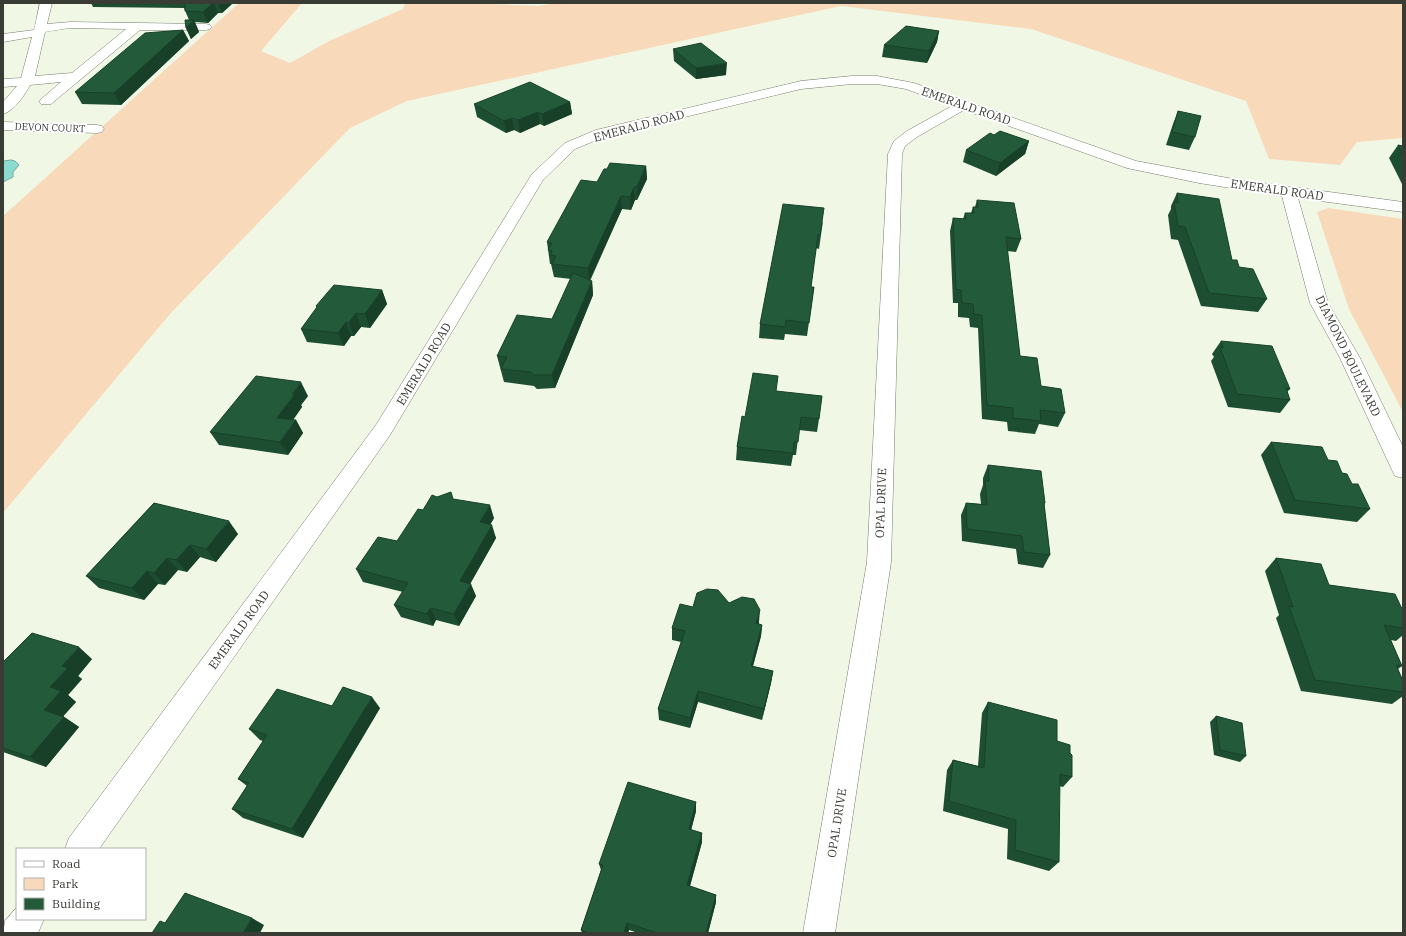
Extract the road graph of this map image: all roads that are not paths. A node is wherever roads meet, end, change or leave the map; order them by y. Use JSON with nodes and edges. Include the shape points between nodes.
{"nodes":[{"id":1,"x":46,"y":3,"type":"edge"},
{"id":2,"x":137,"y":26,"type":"junction"},
{"id":3,"x":206,"y":27,"type":"dead end"},
{"id":4,"x":39,"y":31,"type":"junction"},
{"id":5,"x":3,"y":38,"type":"edge"},
{"id":6,"x":74,"y":77,"type":"junction"},
{"id":7,"x":26,"y":81,"type":"junction"},
{"id":8,"x":3,"y":83,"type":"edge"},
{"id":9,"x":46,"y":101,"type":"dead end"},
{"id":10,"x":964,"y":105,"type":"junction"},
{"id":11,"x":3,"y":110,"type":"edge"},
{"id":12,"x":3,"y":126,"type":"edge"},
{"id":13,"x":97,"y":129,"type":"dead end"},
{"id":14,"x":1289,"y":192,"type":"junction"},
{"id":15,"x":1403,"y":207,"type":"edge"},
{"id":16,"x":1403,"y":470,"type":"edge"},
{"id":17,"x":81,"y":848,"type":"edge"},
{"id":18,"x":27,"y":920,"type":"edge"},
{"id":19,"x":17,"y":933,"type":"edge"},
{"id":20,"x":819,"y":933,"type":"edge"}],
"edges":[{"from":1,"to":4,"type":"street","name":"DEVON COURT"},
{"from":2,"to":3,"type":"street"},
{"from":2,"to":4,"type":"street","via":[[70,25]]},
{"from":2,"to":6,"type":"street"},
{"from":4,"to":5,"type":"street"},
{"from":4,"to":7,"type":"street","name":"DEVON COURT"},
{"from":6,"to":7,"type":"street"},
{"from":6,"to":9,"type":"street"},
{"from":7,"to":8,"type":"street"},
{"from":7,"to":11,"type":"street","name":"DEVON COURT","via":[[20,92]]},
{"from":10,"to":14,"type":"street","name":"EMERALD ROAD","via":[[1132,165],[1170,174]]},
{"from":10,"to":17,"type":"street","name":"EMERALD ROAD","via":[[909,86],[877,80],[826,82],[801,85],[601,134],[570,146],[537,177],[384,430]]},
{"from":10,"to":20,"type":"street","name":"OPAL DRIVE","via":[[912,134],[899,144],[895,154],[879,562]]},
{"from":12,"to":13,"type":"street","name":"DEVON COURT"},
{"from":14,"to":15,"type":"street","name":"EMERALD ROAD"},
{"from":14,"to":16,"type":"street","name":"DIAMOND BOULEVARD","via":[[1319,303],[1350,358]]},
{"from":18,"to":19,"type":"street"}]}
